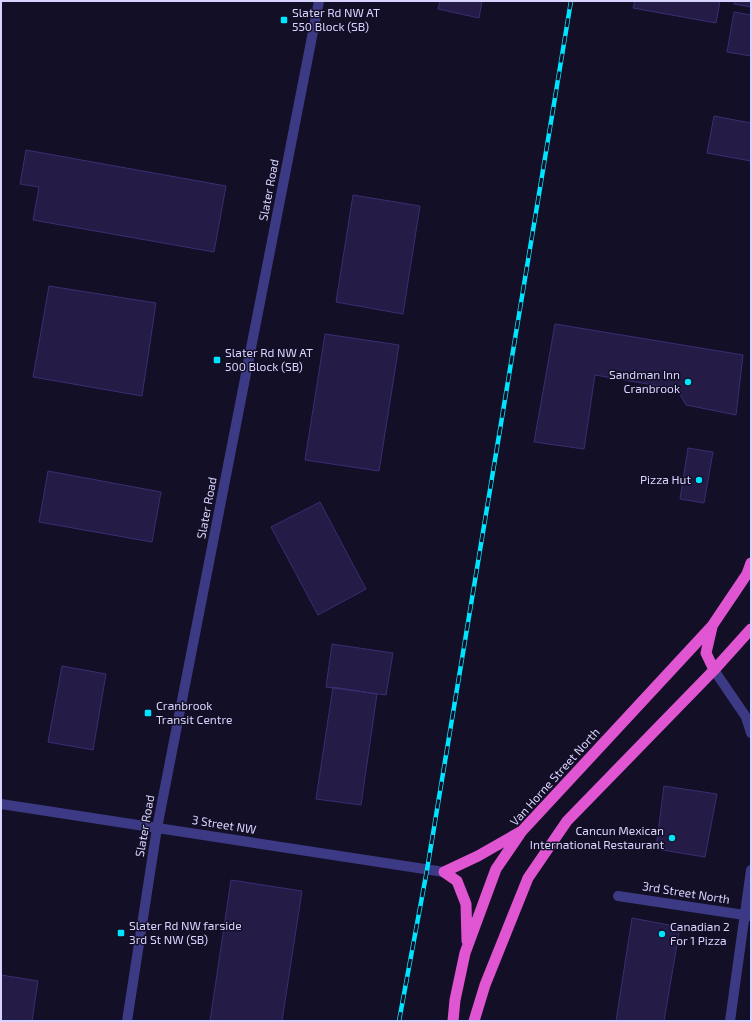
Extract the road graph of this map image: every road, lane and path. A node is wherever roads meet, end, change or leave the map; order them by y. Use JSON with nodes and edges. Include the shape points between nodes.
{"nodes":[{"id":1,"x":319,"y":1,"type":"edge"},
{"id":2,"x":751,"y":564,"type":"edge"},
{"id":3,"x":712,"y":626,"type":"junction"},
{"id":4,"x":751,"y":629,"type":"edge"},
{"id":5,"x":714,"y":670,"type":"junction"},
{"id":6,"x":751,"y":733,"type":"edge"},
{"id":7,"x":1,"y":804,"type":"edge"},
{"id":8,"x":157,"y":828,"type":"junction"},
{"id":9,"x":522,"y":831,"type":"junction"},
{"id":10,"x":751,"y":870,"type":"edge"},
{"id":11,"x":444,"y":872,"type":"junction"},
{"id":12,"x":618,"y":896,"type":"dead end"},
{"id":13,"x":748,"y":916,"type":"edge"},
{"id":14,"x":467,"y":947,"type":"junction"},
{"id":15,"x":127,"y":1021,"type":"edge"},
{"id":16,"x":454,"y":1021,"type":"edge"},
{"id":17,"x":474,"y":1021,"type":"edge"},
{"id":18,"x":730,"y":1021,"type":"edge"}],
"edges":[{"from":1,"to":8,"type":"street","name":"Slater Road"},
{"from":2,"to":3,"type":"highway"},
{"from":3,"to":5,"type":"highway","via":[[706,653]]},
{"from":3,"to":9,"type":"highway","name":"Van Horne Street North"},
{"from":4,"to":5,"type":"highway"},
{"from":5,"to":6,"type":"street","via":[[746,717]]},
{"from":5,"to":17,"type":"highway","via":[[567,821],[528,878],[485,985]]},
{"from":7,"to":8,"type":"street","name":"3 Street NW"},
{"from":8,"to":11,"type":"street","name":"3 Street NW"},
{"from":8,"to":15,"type":"street","name":"Slater Road"},
{"from":9,"to":11,"type":"highway"},
{"from":9,"to":14,"type":"highway","name":"Van Horne Street North","via":[[496,869]]},
{"from":10,"to":13,"type":"street"},
{"from":11,"to":14,"type":"highway","via":[[457,881],[466,904]]},
{"from":12,"to":13,"type":"street","name":"3rd Street North"},
{"from":13,"to":18,"type":"street"},
{"from":14,"to":16,"type":"highway","name":"Van Horne Street North","via":[[455,1000]]}]}
